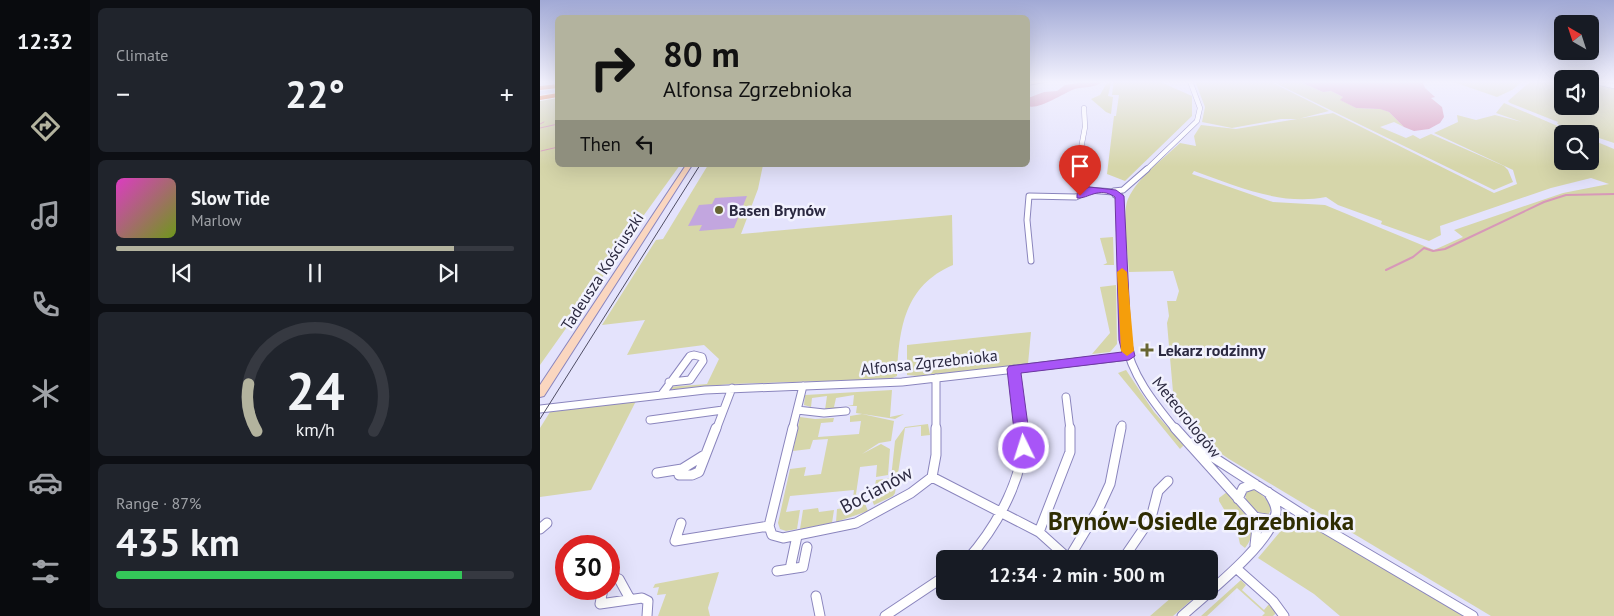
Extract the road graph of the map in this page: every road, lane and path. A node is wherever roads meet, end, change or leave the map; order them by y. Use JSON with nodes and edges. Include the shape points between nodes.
{"nodes":[{"id":1,"x":1085,"y":110,"type":"edge"},
{"id":2,"x":1200,"y":110,"type":"edge"},
{"id":3,"x":688,"y":167,"type":"edge"},
{"id":4,"x":1089,"y":190,"type":"junction"},
{"id":5,"x":1123,"y":190,"type":"junction"},
{"id":6,"x":1113,"y":192,"type":"junction"},
{"id":7,"x":1120,"y":196,"type":"junction"},
{"id":8,"x":1031,"y":261,"type":"dead end"},
{"id":9,"x":1129,"y":356,"type":"junction"},
{"id":10,"x":1014,"y":369,"type":"junction"},
{"id":11,"x":936,"y":378,"type":"junction"},
{"id":12,"x":669,"y":382,"type":"junction"},
{"id":13,"x":803,"y":386,"type":"junction"},
{"id":14,"x":732,"y":388,"type":"junction"},
{"id":15,"x":540,"y":393,"type":"edge"},
{"id":16,"x":662,"y":394,"type":"junction"},
{"id":17,"x":1066,"y":397,"type":"dead end"},
{"id":18,"x":540,"y":409,"type":"edge"},
{"id":19,"x":722,"y":410,"type":"junction"},
{"id":20,"x":796,"y":410,"type":"junction"},
{"id":21,"x":846,"y":411,"type":"dead end"},
{"id":22,"x":650,"y":420,"type":"dead end"},
{"id":23,"x":1122,"y":425,"type":"dead end"},
{"id":24,"x":1184,"y":437,"type":"junction"},
{"id":25,"x":657,"y":473,"type":"dead end"},
{"id":26,"x":932,"y":478,"type":"junction"},
{"id":27,"x":1168,"y":481,"type":"dead end"},
{"id":28,"x":1255,"y":484,"type":"junction"},
{"id":29,"x":1268,"y":491,"type":"junction"},
{"id":30,"x":1238,"y":499,"type":"junction"},
{"id":31,"x":1000,"y":511,"type":"junction"},
{"id":32,"x":1254,"y":517,"type":"junction"},
{"id":33,"x":1275,"y":521,"type":"junction"},
{"id":34,"x":681,"y":523,"type":"dead end"},
{"id":35,"x":1317,"y":524,"type":"junction"},
{"id":36,"x":769,"y":526,"type":"junction"},
{"id":37,"x":1039,"y":532,"type":"junction"},
{"id":38,"x":797,"y":536,"type":"junction"},
{"id":39,"x":1255,"y":545,"type":"junction"},
{"id":40,"x":807,"y":547,"type":"dead end"},
{"id":41,"x":976,"y":550,"type":"edge"},
{"id":42,"x":1060,"y":550,"type":"edge"},
{"id":43,"x":1074,"y":550,"type":"edge"},
{"id":44,"x":1130,"y":550,"type":"edge"},
{"id":45,"x":1236,"y":568,"type":"junction"},
{"id":46,"x":790,"y":569,"type":"junction"},
{"id":47,"x":777,"y":571,"type":"dead end"},
{"id":48,"x":620,"y":581,"type":"edge"},
{"id":49,"x":936,"y":582,"type":"edge"},
{"id":50,"x":816,"y":596,"type":"dead end"},
{"id":51,"x":630,"y":599,"type":"junction"},
{"id":52,"x":601,"y":600,"type":"edge"},
{"id":53,"x":647,"y":616,"type":"edge"},
{"id":54,"x":820,"y":616,"type":"edge"},
{"id":55,"x":885,"y":616,"type":"edge"},
{"id":56,"x":1182,"y":616,"type":"edge"},
{"id":57,"x":1284,"y":616,"type":"edge"},
{"id":58,"x":1474,"y":616,"type":"edge"}],
"edges":[{"from":1,"to":4,"type":"street","via":[[1087,116],[1077,170],[1081,183]]},
{"from":2,"to":5,"type":"street","name":"Meteorologów","via":[[1197,120]]},
{"from":3,"to":15,"type":"street","name":"Tadeusza Kościuszki"},
{"from":4,"to":6,"type":"street"},
{"from":4,"to":8,"type":"street","via":[[1076,197],[1029,196],[1026,211]]},
{"from":5,"to":6,"type":"street"},
{"from":5,"to":7,"type":"street","name":"Meteorologów","via":[[1125,194]]},
{"from":6,"to":7,"type":"street"},
{"from":7,"to":9,"type":"street","name":"Meteorologów","via":[[1125,340]]},
{"from":9,"to":10,"type":"street","name":"Alfonsa Zgrzebnioka"},
{"from":9,"to":24,"type":"street","name":"Meteorologów","via":[[1150,397]]},
{"from":10,"to":11,"type":"street","name":"Alfonsa Zgrzebnioka"},
{"from":10,"to":31,"type":"street","via":[[1024,448]]},
{"from":11,"to":13,"type":"street","name":"Alfonsa Zgrzebnioka"},
{"from":11,"to":26,"type":"street","name":"Bocianów","via":[[936,455]]},
{"from":12,"to":12,"type":"street","via":[[690,356],[702,357],[690,380]]},
{"from":12,"to":16,"type":"street"},
{"from":13,"to":14,"type":"street","name":"Alfonsa Zgrzebnioka"},
{"from":13,"to":20,"type":"street"},
{"from":14,"to":16,"type":"street","name":"Alfonsa Zgrzebnioka"},
{"from":14,"to":19,"type":"street"},
{"from":16,"to":18,"type":"street","name":"Alfonsa Zgrzebnioka"},
{"from":17,"to":37,"type":"street","via":[[1072,435],[1070,452]]},
{"from":19,"to":22,"type":"street"},
{"from":19,"to":25,"type":"street","via":[[699,472],[681,476],[682,469]]},
{"from":20,"to":21,"type":"street"},
{"from":20,"to":36,"type":"street"},
{"from":23,"to":43,"type":"street","via":[[1110,484]]},
{"from":24,"to":28,"type":"street"},
{"from":24,"to":30,"type":"street","name":"Meteorologów"},
{"from":26,"to":31,"type":"street"},
{"from":26,"to":38,"type":"street","name":"Bocianów","via":[[856,523]]},
{"from":27,"to":44,"type":"street","via":[[1158,492],[1151,518]]},
{"from":28,"to":29,"type":"street"},
{"from":28,"to":30,"type":"street","via":[[1243,488]]},
{"from":29,"to":33,"type":"street","via":[[1276,509]]},
{"from":29,"to":35,"type":"street"},
{"from":30,"to":32,"type":"street","name":"Meteorologów"},
{"from":31,"to":37,"type":"street"},
{"from":31,"to":41,"type":"street"},
{"from":32,"to":33,"type":"street"},
{"from":32,"to":39,"type":"street","via":[[1257,527]]},
{"from":33,"to":35,"type":"street","via":[[1294,519]]},
{"from":33,"to":39,"type":"street","via":[[1267,535]]},
{"from":34,"to":36,"type":"street","via":[[675,541]]},
{"from":35,"to":58,"type":"street"},
{"from":36,"to":38,"type":"street","name":"Bocianów","via":[[772,535],[777,537]]},
{"from":37,"to":42,"type":"street"},
{"from":38,"to":46,"type":"street"},
{"from":39,"to":45,"type":"street"},
{"from":40,"to":46,"type":"street","via":[[804,567]]},
{"from":45,"to":56,"type":"street"},
{"from":45,"to":57,"type":"street"},
{"from":46,"to":47,"type":"street"},
{"from":48,"to":51,"type":"street"},
{"from":49,"to":55,"type":"street"},
{"from":50,"to":54,"type":"street"},
{"from":51,"to":52,"type":"street","via":[[600,604]]},
{"from":51,"to":53,"type":"street","via":[[648,601]]}]}
